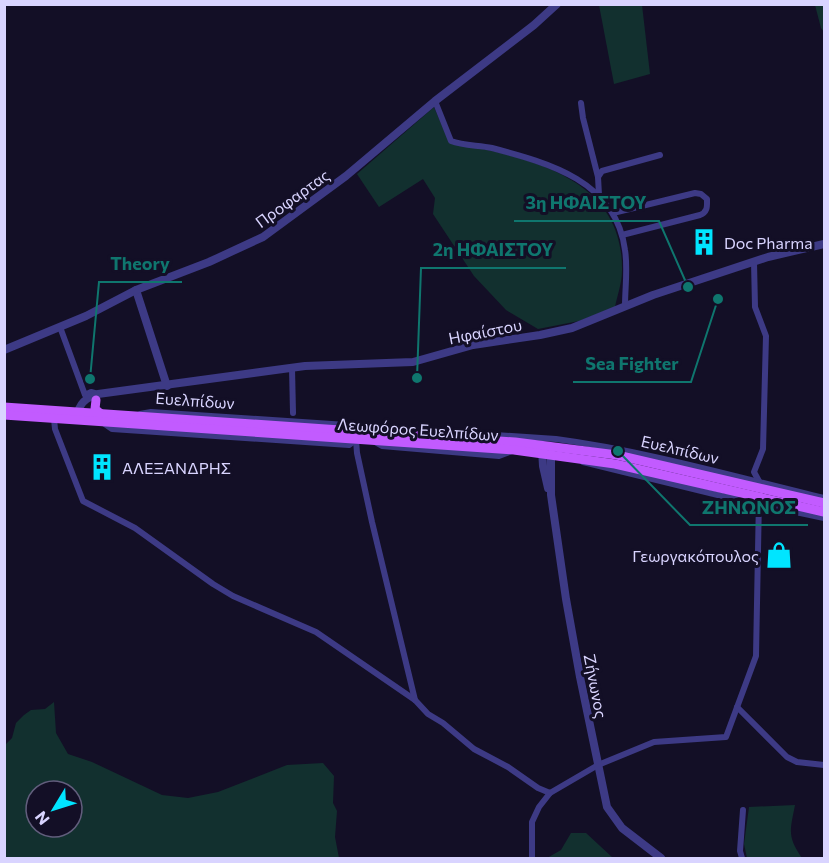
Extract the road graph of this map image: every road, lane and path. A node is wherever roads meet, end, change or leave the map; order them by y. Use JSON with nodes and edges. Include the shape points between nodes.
{"nodes":[{"id":1,"x":557,"y":4,"type":"edge"},
{"id":2,"x":435,"y":101,"type":"junction"},
{"id":3,"x":581,"y":103,"type":"dead end"},
{"id":4,"x":660,"y":156,"type":"dead end"},
{"id":5,"x":598,"y":177,"type":"junction"},
{"id":6,"x":599,"y":196,"type":"junction"},
{"id":7,"x":613,"y":213,"type":"junction"},
{"id":8,"x":622,"y":235,"type":"junction"},
{"id":9,"x":825,"y":244,"type":"edge"},
{"id":10,"x":754,"y":262,"type":"junction"},
{"id":11,"x":136,"y":290,"type":"junction"},
{"id":12,"x":625,"y":306,"type":"junction"},
{"id":13,"x":60,"y":327,"type":"junction"},
{"id":14,"x":4,"y":350,"type":"edge"},
{"id":15,"x":292,"y":368,"type":"junction"},
{"id":16,"x":167,"y":386,"type":"junction"},
{"id":17,"x":99,"y":396,"type":"junction"},
{"id":18,"x":4,"y":407,"type":"edge"},
{"id":19,"x":294,"y":412,"type":"dead end"},
{"id":20,"x":4,"y":415,"type":"edge"},
{"id":21,"x":80,"y":416,"type":"junction"},
{"id":22,"x":101,"y":418,"type":"junction"},
{"id":23,"x":54,"y":419,"type":"junction"},
{"id":24,"x":487,"y":437,"type":"junction"},
{"id":25,"x":356,"y":440,"type":"junction"},
{"id":26,"x":435,"y":441,"type":"junction"},
{"id":27,"x":546,"y":450,"type":"junction"},
{"id":28,"x":669,"y":464,"type":"junction"},
{"id":29,"x":760,"y":483,"type":"junction"},
{"id":30,"x":759,"y":498,"type":"junction"},
{"id":31,"x":825,"y":498,"type":"edge"},
{"id":32,"x":825,"y":503,"type":"edge"},
{"id":33,"x":825,"y":512,"type":"edge"},
{"id":34,"x":825,"y":518,"type":"edge"},
{"id":35,"x":416,"y":700,"type":"junction"},
{"id":36,"x":737,"y":707,"type":"junction"},
{"id":37,"x":598,"y":765,"type":"junction"},
{"id":38,"x":825,"y":765,"type":"edge"},
{"id":39,"x":550,"y":793,"type":"junction"},
{"id":40,"x":742,"y":810,"type":"dead end"},
{"id":41,"x":532,"y":858,"type":"edge"},
{"id":42,"x":660,"y":858,"type":"edge"},
{"id":43,"x":742,"y":858,"type":"edge"}],
"edges":[{"from":1,"to":2,"type":"street","name":"Προφαρτας"},
{"from":2,"to":6,"type":"street","via":[[451,141],[540,161],[564,171]]},
{"from":2,"to":11,"type":"street","name":"Προφαρτας","via":[[346,176],[263,237]]},
{"from":3,"to":5,"type":"street"},
{"from":4,"to":5,"type":"street","via":[[609,168]]},
{"from":5,"to":6,"type":"street"},
{"from":6,"to":7,"type":"street"},
{"from":7,"to":8,"type":"street"},
{"from":7,"to":8,"type":"street","via":[[695,194],[707,199],[705,213]]},
{"from":8,"to":12,"type":"street","via":[[626,257]]},
{"from":9,"to":10,"type":"street","name":"Ηφαίστου"},
{"from":10,"to":12,"type":"street","name":"Ηφαίστου"},
{"from":10,"to":29,"type":"street","via":[[755,307],[766,336],[763,449],[754,472]]},
{"from":11,"to":13,"type":"street","name":"Προφαρτας"},
{"from":11,"to":16,"type":"street"},
{"from":12,"to":15,"type":"street","name":"Ηφαίστου","via":[[572,328],[473,345],[413,362]]},
{"from":13,"to":14,"type":"street","name":"Προφαρτας"},
{"from":13,"to":17,"type":"street","via":[[85,395],[91,392]]},
{"from":15,"to":16,"type":"street","name":"Ηφαίστου"},
{"from":15,"to":19,"type":"street"},
{"from":16,"to":17,"type":"street","name":"Ηφαίστου"},
{"from":17,"to":21,"type":"street"},
{"from":17,"to":22,"type":"main road","via":[[95,409]]},
{"from":18,"to":21,"type":"main road","name":"Λεωφόρος Ευελπίδων"},
{"from":20,"to":23,"type":"main road","name":"Λεωφόρος Ευελπίδων"},
{"from":21,"to":22,"type":"main road","name":"Λεωφόρος Ευελπίδων"},
{"from":21,"to":23,"type":"main road","name":"Λεωφόρος Ευελπίδων"},
{"from":22,"to":25,"type":"main road","name":"Λεωφόρος Ευελπίδων"},
{"from":22,"to":26,"type":"main road","name":"Λεωφόρος Ευελπίδων","via":[[133,416],[344,428]]},
{"from":23,"to":35,"type":"street","via":[[82,501],[135,528],[233,596],[315,632]]},
{"from":24,"to":26,"type":"main road","name":"Λεωφόρος Ευελπίδων"},
{"from":24,"to":27,"type":"main road","name":"Λεωφόρος Ευελπίδων"},
{"from":24,"to":28,"type":"street","name":"Ευελπίδων","via":[[584,443]]},
{"from":25,"to":26,"type":"main road","name":"Λεωφόρος Ευελπίδων"},
{"from":25,"to":35,"type":"street"},
{"from":26,"to":27,"type":"main road","name":"Λεωφόρος Ευελπίδων"},
{"from":27,"to":28,"type":"main road","name":"Λεωφόρος Ευελπίδων","via":[[595,451]]},
{"from":27,"to":30,"type":"main road","name":"Λεωφόρος Ευελπίδων"},
{"from":27,"to":37,"type":"street","name":"Ζήνωνος","via":[[570,624]]},
{"from":28,"to":29,"type":"street","name":"Ευελπίδων"},
{"from":28,"to":32,"type":"main road","name":"Λεωφόρος Ευελπίδων"},
{"from":29,"to":31,"type":"street","name":"Ευελπίδων"},
{"from":30,"to":33,"type":"main road","name":"Λεωφόρος Ευελπίδων"},
{"from":30,"to":34,"type":"street","via":[[791,511]]},
{"from":30,"to":36,"type":"street","via":[[756,656]]},
{"from":35,"to":39,"type":"street","via":[[474,749]]},
{"from":36,"to":37,"type":"street","via":[[726,737],[654,742]]},
{"from":36,"to":38,"type":"street","via":[[787,757]]},
{"from":37,"to":39,"type":"street"},
{"from":37,"to":42,"type":"street","name":"Ζήνωνος","via":[[607,807],[622,828]]},
{"from":39,"to":41,"type":"street","via":[[532,822]]},
{"from":40,"to":43,"type":"street"}]}
